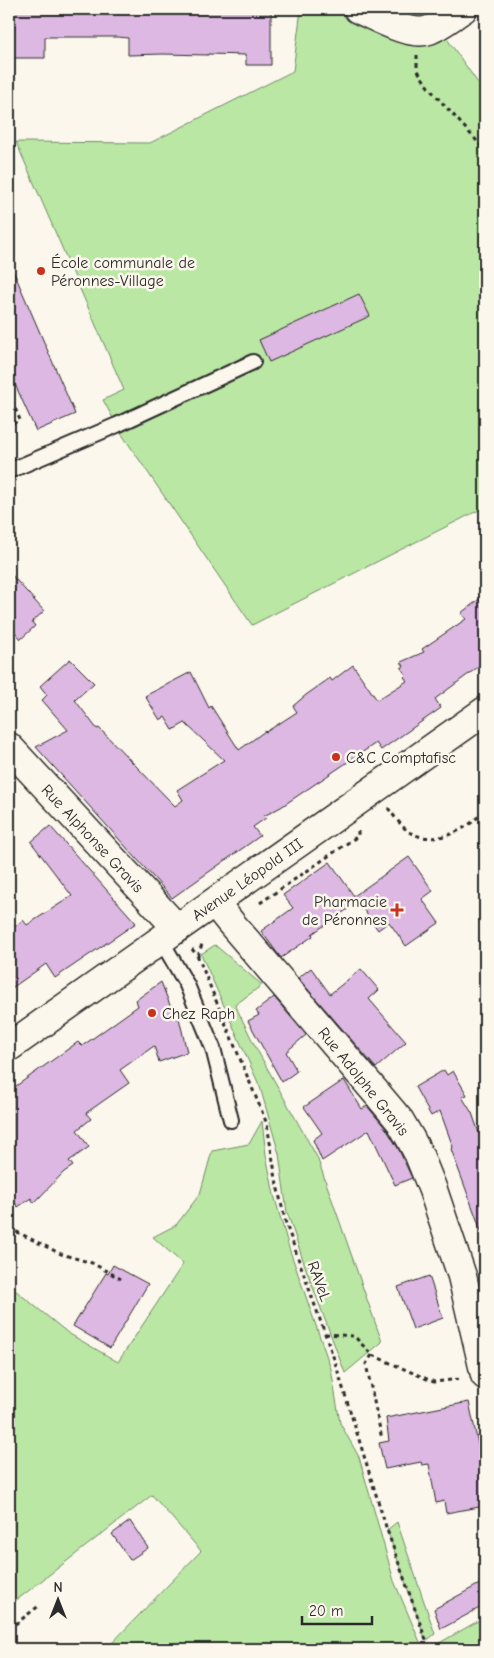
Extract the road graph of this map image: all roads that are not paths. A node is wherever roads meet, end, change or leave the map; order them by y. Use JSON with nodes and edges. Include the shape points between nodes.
{"nodes":[{"id":1,"x":358,"y":9,"type":"edge"},
{"id":2,"x":463,"y":9,"type":"edge"},
{"id":3,"x":253,"y":362,"type":"dead end"},
{"id":4,"x":9,"y":471,"type":"edge"},
{"id":5,"x":485,"y":711,"type":"edge"},
{"id":6,"x":9,"y":747,"type":"edge"},
{"id":7,"x":215,"y":903,"type":"junction"},
{"id":8,"x":169,"y":934,"type":"junction"},
{"id":9,"x":9,"y":1047,"type":"edge"},
{"id":10,"x":231,"y":1120,"type":"dead end"},
{"id":11,"x":477,"y":1377,"type":"edge"}],
"edges":[{"from":1,"to":2,"type":"street","via":[[416,32],[438,26]]},
{"from":3,"to":4,"type":"lane"},
{"from":5,"to":7,"type":"street","name":"Avenue Léopold III"},
{"from":6,"to":8,"type":"street","name":"Rue Alphonse Gravis"},
{"from":7,"to":8,"type":"street","name":"Avenue Léopold III"},
{"from":7,"to":11,"type":"street","name":"Rue Adolphe Gravis","via":[[400,1121],[410,1138],[433,1190],[462,1276]]},
{"from":8,"to":9,"type":"street","name":"Avenue Léopold III"},
{"from":8,"to":10,"type":"lane","via":[[214,1048]]}]}
